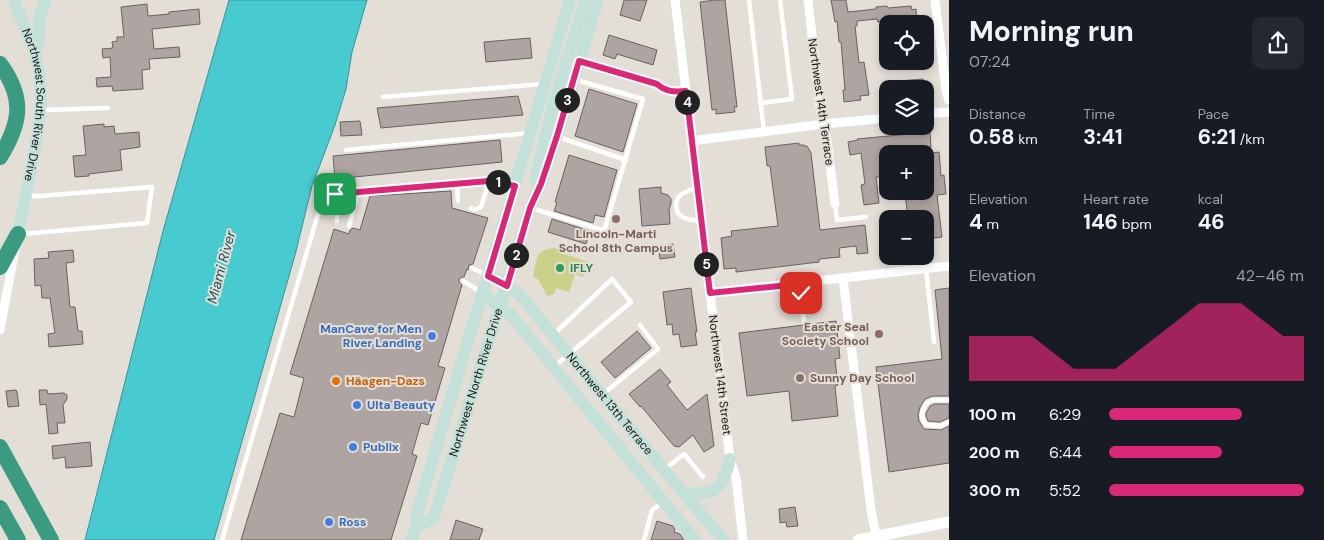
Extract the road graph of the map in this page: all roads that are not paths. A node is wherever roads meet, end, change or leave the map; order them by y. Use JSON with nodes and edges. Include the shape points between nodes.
{"nodes":[{"id":1,"x":14,"y":0,"type":"edge"},
{"id":2,"x":46,"y":0,"type":"edge"},
{"id":3,"x":570,"y":0,"type":"edge"},
{"id":4,"x":675,"y":0,"type":"edge"},
{"id":5,"x":749,"y":0,"type":"edge"},
{"id":6,"x":780,"y":0,"type":"edge"},
{"id":7,"x":808,"y":0,"type":"edge"},
{"id":8,"x":935,"y":0,"type":"edge"},
{"id":9,"x":589,"y":1,"type":"edge"},
{"id":10,"x":35,"y":53,"type":"junction"},
{"id":11,"x":579,"y":61,"type":"junction"},
{"id":12,"x":0,"y":64,"type":"edge"},
{"id":13,"x":573,"y":80,"type":"junction"},
{"id":14,"x":545,"y":84,"type":"junction"},
{"id":15,"x":686,"y":91,"type":"junction"},
{"id":16,"x":383,"y":97,"type":"dead end"},
{"id":17,"x":949,"y":100,"type":"edge"},
{"id":18,"x":760,"y":103,"type":"junction"},
{"id":19,"x":108,"y":108,"type":"dead end"},
{"id":20,"x":41,"y":110,"type":"junction"},
{"id":21,"x":949,"y":112,"type":"edge"},
{"id":22,"x":934,"y":113,"type":"edge"},
{"id":23,"x":879,"y":119,"type":"edge"},
{"id":24,"x":824,"y":124,"type":"junction"},
{"id":25,"x":764,"y":132,"type":"junction"},
{"id":26,"x":531,"y":133,"type":"junction"},
{"id":27,"x":557,"y":136,"type":"junction"},
{"id":28,"x":692,"y":141,"type":"junction"},
{"id":29,"x":346,"y":150,"type":"dead end"},
{"id":30,"x":0,"y":157,"type":"edge"},
{"id":31,"x":626,"y":160,"type":"junction"},
{"id":32,"x":489,"y":181,"type":"junction"},
{"id":33,"x":457,"y":184,"type":"junction"},
{"id":34,"x":515,"y":186,"type":"junction"},
{"id":35,"x":697,"y":188,"type":"junction"},
{"id":36,"x":358,"y":192,"type":"junction"},
{"id":37,"x":342,"y":194,"type":"junction"},
{"id":38,"x":25,"y":196,"type":"junction"},
{"id":39,"x":458,"y":201,"type":"dead end"},
{"id":40,"x":835,"y":204,"type":"joint"},
{"id":41,"x":471,"y":208,"type":"dead end"},
{"id":42,"x":530,"y":208,"type":"junction"},
{"id":43,"x":866,"y":217,"type":"dead end"},
{"id":44,"x":337,"y":221,"type":"dead end"},
{"id":45,"x":701,"y":221,"type":"junction"},
{"id":46,"x":349,"y":226,"type":"dead end"},
{"id":47,"x":18,"y":234,"type":"junction"},
{"id":48,"x":949,"y":266,"type":"edge"},
{"id":49,"x":0,"y":267,"type":"edge"},
{"id":50,"x":472,"y":268,"type":"dead end"},
{"id":51,"x":926,"y":269,"type":"junction"},
{"id":52,"x":488,"y":276,"type":"junction"},
{"id":53,"x":843,"y":278,"type":"junction"},
{"id":54,"x":463,"y":281,"type":"dead end"},
{"id":55,"x":800,"y":284,"type":"junction"},
{"id":56,"x":507,"y":286,"type":"junction"},
{"id":57,"x":710,"y":293,"type":"junction"},
{"id":58,"x":483,"y":294,"type":"junction"},
{"id":59,"x":499,"y":306,"type":"junction"},
{"id":60,"x":804,"y":321,"type":"dead end"},
{"id":61,"x":640,"y":325,"type":"dead end"},
{"id":62,"x":0,"y":330,"type":"edge"},
{"id":63,"x":553,"y":335,"type":"junction"},
{"id":64,"x":934,"y":342,"type":"dead end"},
{"id":65,"x":569,"y":354,"type":"junction"},
{"id":66,"x":554,"y":367,"type":"junction"},
{"id":67,"x":602,"y":394,"type":"junction"},
{"id":68,"x":948,"y":400,"type":"edge"},
{"id":69,"x":948,"y":422,"type":"edge"},
{"id":70,"x":0,"y":447,"type":"edge"},
{"id":71,"x":730,"y":459,"type":"junction"},
{"id":72,"x":664,"y":470,"type":"junction"},
{"id":73,"x":703,"y":478,"type":"dead end"},
{"id":74,"x":684,"y":494,"type":"junction"},
{"id":75,"x":664,"y":502,"type":"junction"},
{"id":76,"x":0,"y":508,"type":"edge"},
{"id":77,"x":949,"y":522,"type":"edge"},
{"id":78,"x":416,"y":528,"type":"junction"},
{"id":79,"x":876,"y":538,"type":"edge"},
{"id":80,"x":18,"y":540,"type":"edge"},
{"id":81,"x":51,"y":540,"type":"edge"},
{"id":82,"x":222,"y":540,"type":"edge"},
{"id":83,"x":412,"y":540,"type":"edge"},
{"id":84,"x":644,"y":540,"type":"edge"},
{"id":85,"x":695,"y":540,"type":"edge"},
{"id":86,"x":724,"y":540,"type":"edge"},
{"id":87,"x":743,"y":540,"type":"edge"},
{"id":88,"x":858,"y":540,"type":"edge"}],
"edges":[{"from":1,"to":10,"type":"main road","name":"Northwest South River Drive"},
{"from":2,"to":10,"type":"main road","via":[[39,17]]},
{"from":3,"to":14,"type":"main road","name":"Northwest North River Drive"},
{"from":4,"to":15,"type":"street","name":"Northwest 14th Street"},
{"from":5,"to":18,"type":"lane"},
{"from":6,"to":18,"type":"lane","via":[[792,98]]},
{"from":7,"to":24,"type":"street","name":"Northwest 14th Terrace"},
{"from":8,"to":17,"type":"street"},
{"from":9,"to":11,"type":"main road","name":"Northwest North River Drive"},
{"from":9,"to":42,"type":"main road","via":[[561,79]]},
{"from":10,"to":20,"type":"main road","name":"Northwest South River Drive"},
{"from":11,"to":13,"type":"main road","name":"Northwest North River Drive"},
{"from":11,"to":15,"type":"lane","via":[[657,84],[662,89]]},
{"from":12,"to":30,"type":"highway","via":[[8,75],[17,104],[14,132]]},
{"from":13,"to":27,"type":"main road","name":"Northwest North River Drive"},
{"from":13,"to":31,"type":"lane","via":[[643,99]]},
{"from":14,"to":16,"type":"lane"},
{"from":14,"to":26,"type":"main road","name":"Northwest North River Drive"},
{"from":15,"to":28,"type":"street","name":"Northwest 14th Street"},
{"from":18,"to":25,"type":"lane"},
{"from":19,"to":20,"type":"lane"},
{"from":20,"to":38,"type":"main road","name":"Northwest South River Drive"},
{"from":21,"to":22,"type":"street"},
{"from":23,"to":24,"type":"street"},
{"from":24,"to":25,"type":"street"},
{"from":24,"to":40,"type":"street","name":"Northwest 14th Terrace"},
{"from":25,"to":28,"type":"street"},
{"from":26,"to":29,"type":"lane"},
{"from":26,"to":34,"type":"main road","name":"Northwest North River Drive"},
{"from":27,"to":31,"type":"lane"},
{"from":27,"to":42,"type":"main road","name":"Northwest North River Drive"},
{"from":28,"to":35,"type":"street","name":"Northwest 14th Street"},
{"from":31,"to":42,"type":"lane","via":[[604,229]]},
{"from":32,"to":33,"type":"lane"},
{"from":32,"to":34,"type":"lane"},
{"from":32,"to":41,"type":"lane","via":[[481,207]]},
{"from":33,"to":36,"type":"lane"},
{"from":33,"to":39,"type":"lane"},
{"from":34,"to":52,"type":"main road","name":"Northwest North River Drive"},
{"from":35,"to":45,"type":"street","name":"Northwest 14th Street"},
{"from":35,"to":45,"type":"lane","via":[[678,196],[676,210],[682,217]]},
{"from":36,"to":37,"type":"lane"},
{"from":36,"to":46,"type":"lane"},
{"from":37,"to":44,"type":"lane"},
{"from":37,"to":82,"type":"lane","via":[[327,196],[321,204]]},
{"from":38,"to":47,"type":"main road","name":"Northwest South River Drive"},
{"from":38,"to":47,"type":"lane","via":[[152,187],[147,223]]},
{"from":40,"to":43,"type":"lane","via":[[836,220]]},
{"from":42,"to":56,"type":"main road","name":"Northwest North River Drive"},
{"from":45,"to":57,"type":"street","name":"Northwest 14th Street"},
{"from":47,"to":49,"type":"highway"},
{"from":47,"to":62,"type":"street","name":"Northwest South River Drive"},
{"from":48,"to":51,"type":"street"},
{"from":50,"to":52,"type":"lane"},
{"from":51,"to":53,"type":"street"},
{"from":51,"to":64,"type":"lane"},
{"from":52,"to":56,"type":"main road","name":"Northwest 13th Terrace"},
{"from":52,"to":58,"type":"main road","name":"Northwest North River Drive"},
{"from":53,"to":55,"type":"street"},
{"from":53,"to":79,"type":"street"},
{"from":54,"to":58,"type":"lane"},
{"from":55,"to":57,"type":"street"},
{"from":55,"to":60,"type":"lane"},
{"from":56,"to":59,"type":"main road","name":"Northwest North River Drive"},
{"from":56,"to":63,"type":"main road","name":"Northwest 13th Terrace","via":[[520,295]]},
{"from":57,"to":71,"type":"street","name":"Northwest 14th Street"},
{"from":58,"to":59,"type":"main road","name":"Northwest 13th Terrace"},
{"from":58,"to":78,"type":"main road","name":"Northwest North River Drive","via":[[417,514]]},
{"from":59,"to":66,"type":"main road","name":"Northwest 13th Terrace","via":[[511,315]]},
{"from":59,"to":78,"type":"main road","name":"Northwest North River Drive","via":[[434,517]]},
{"from":61,"to":67,"type":"lane","via":[[658,349]]},
{"from":63,"to":65,"type":"main road","name":"Northwest 13th Terrace"},
{"from":63,"to":65,"type":"lane","via":[[612,279],[631,302]]},
{"from":65,"to":66,"type":"lane"},
{"from":65,"to":67,"type":"main road","name":"Northwest 13th Terrace"},
{"from":66,"to":75,"type":"main road","name":"Northwest 13th Terrace"},
{"from":67,"to":72,"type":"main road","name":"Northwest 13th Terrace"},
{"from":68,"to":69,"type":"lane","via":[[933,400],[927,403],[922,413],[926,425],[941,426]]},
{"from":70,"to":81,"type":"highway"},
{"from":71,"to":74,"type":"main road","via":[[724,481],[716,488],[704,494]]},
{"from":71,"to":87,"type":"street","name":"Northwest 14th Street","via":[[736,478]]},
{"from":72,"to":73,"type":"lane","via":[[684,454]]},
{"from":72,"to":74,"type":"main road","name":"Northwest 13th Terrace"},
{"from":74,"to":86,"type":"main road","name":"Northwest 13th Terrace"},
{"from":75,"to":84,"type":"lane","via":[[652,510]]},
{"from":75,"to":85,"type":"main road","name":"Northwest 13th Terrace"},
{"from":76,"to":80,"type":"highway"},
{"from":77,"to":79,"type":"street"},
{"from":78,"to":83,"type":"main road","name":"Northwest North River Drive"},
{"from":79,"to":88,"type":"street"}]}
